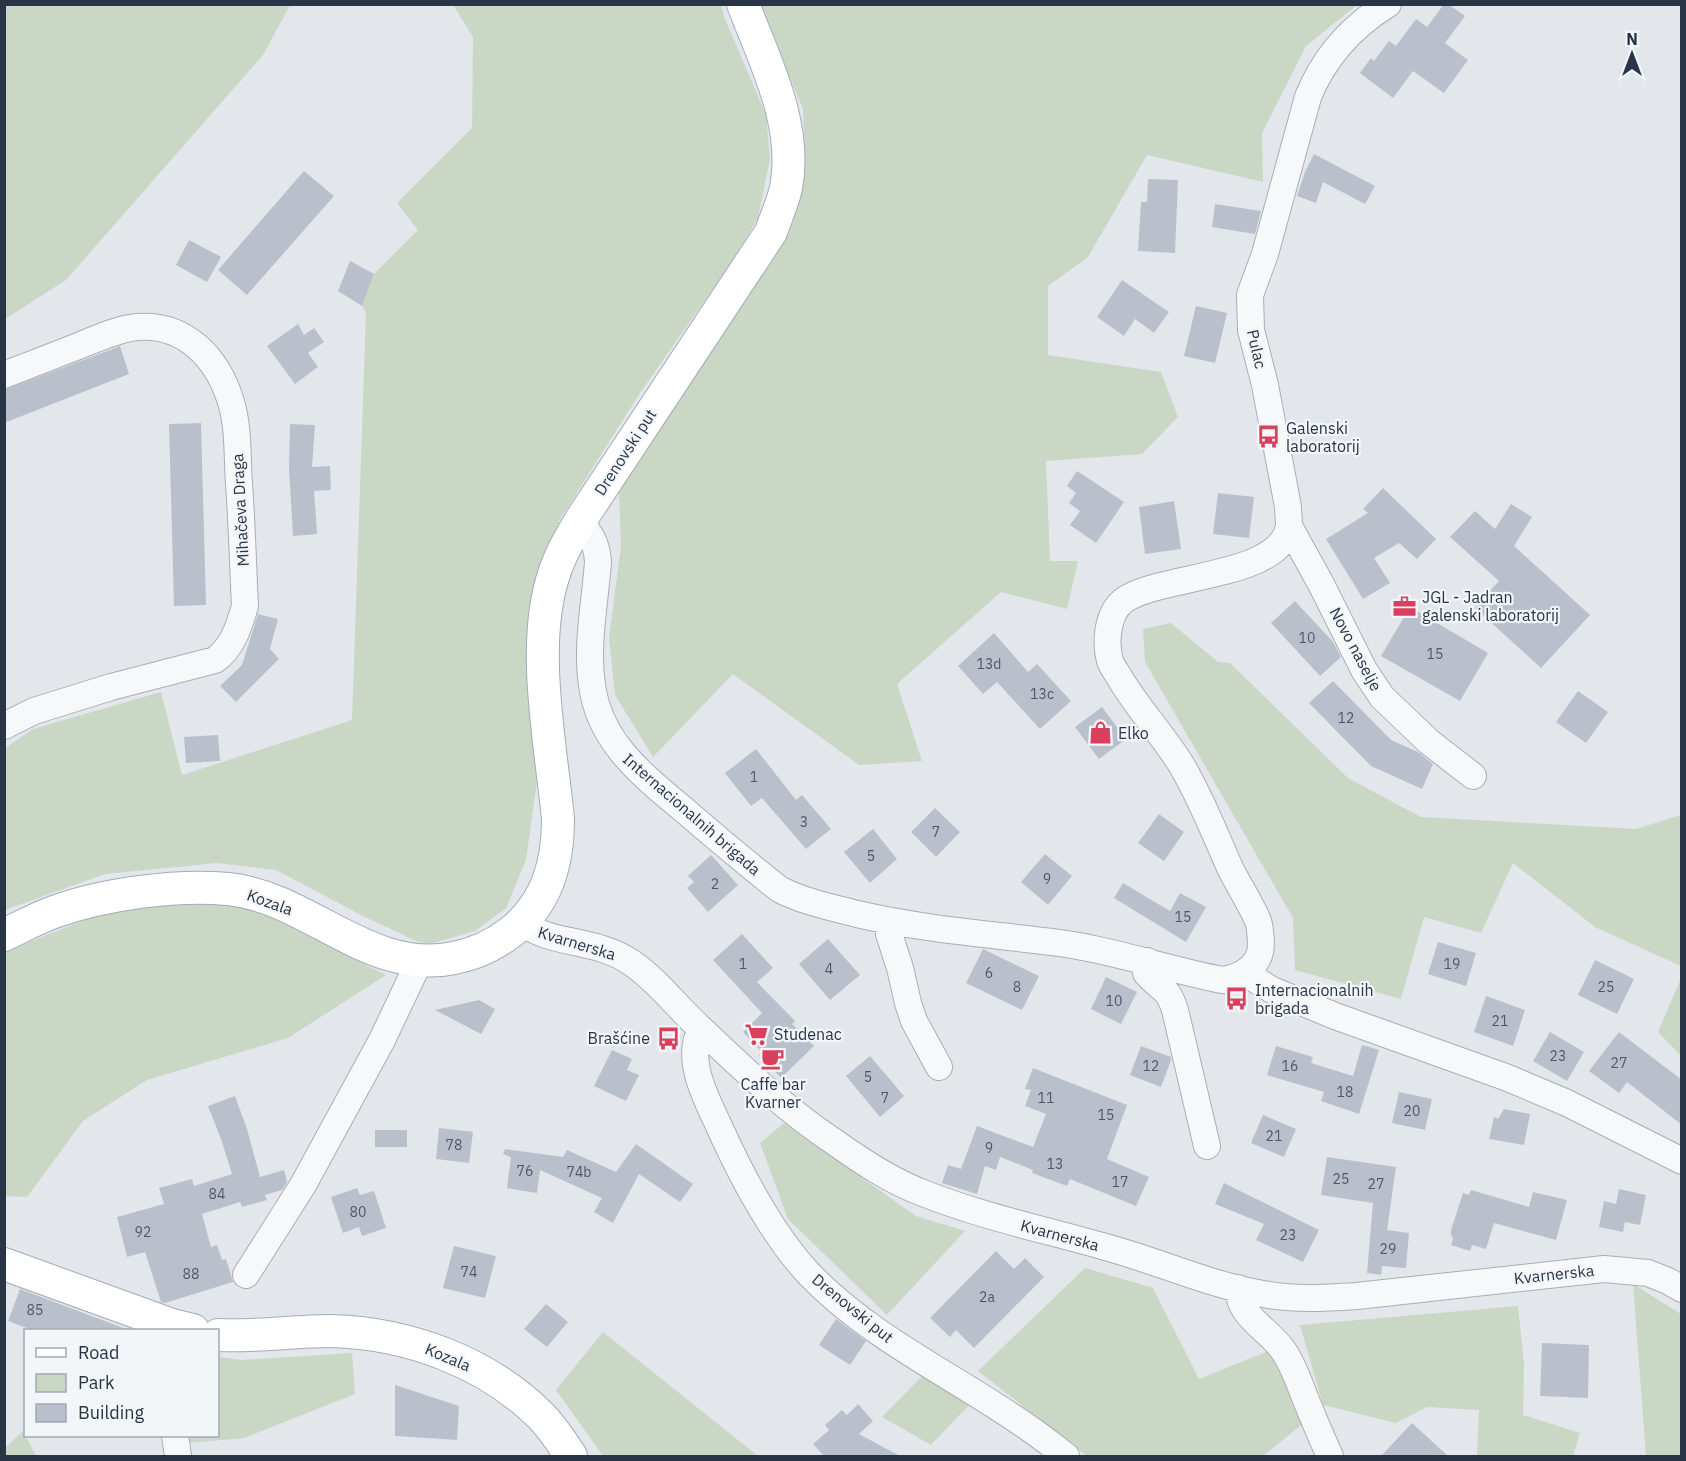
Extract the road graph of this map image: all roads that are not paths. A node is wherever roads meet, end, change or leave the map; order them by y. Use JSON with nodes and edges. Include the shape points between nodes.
{"nodes":[{"id":1,"x":743,"y":4,"type":"edge"},
{"id":2,"x":1388,"y":4,"type":"edge"},
{"id":3,"x":4,"y":375,"type":"edge"},
{"id":4,"x":580,"y":520,"type":"junction"},
{"id":5,"x":1289,"y":526,"type":"junction"},
{"id":6,"x":4,"y":726,"type":"edge"},
{"id":7,"x":1473,"y":777,"type":"dead end"},
{"id":8,"x":889,"y":921,"type":"junction"},
{"id":9,"x":522,"y":923,"type":"junction"},
{"id":10,"x":4,"y":935,"type":"edge"},
{"id":11,"x":1147,"y":961,"type":"junction"},
{"id":12,"x":419,"y":962,"type":"junction"},
{"id":13,"x":1245,"y":973,"type":"junction"},
{"id":14,"x":701,"y":1029,"type":"junction"},
{"id":15,"x":939,"y":1067,"type":"dead end"},
{"id":16,"x":1207,"y":1146,"type":"dead end"},
{"id":17,"x":1682,"y":1161,"type":"edge"},
{"id":18,"x":4,"y":1264,"type":"edge"},
{"id":19,"x":246,"y":1275,"type":"dead end"},
{"id":20,"x":1238,"y":1288,"type":"junction"},
{"id":21,"x":1682,"y":1288,"type":"edge"},
{"id":22,"x":178,"y":1329,"type":"edge"},
{"id":23,"x":219,"y":1335,"type":"edge"},
{"id":24,"x":175,"y":1437,"type":"edge"},
{"id":25,"x":178,"y":1456,"type":"edge"},
{"id":26,"x":571,"y":1456,"type":"edge"},
{"id":27,"x":1066,"y":1456,"type":"edge"},
{"id":28,"x":1330,"y":1456,"type":"edge"}],
"edges":[{"from":1,"to":4,"type":"main road","name":"Drenovski put","via":[[785,116],[789,149],[786,188],[771,232]]},
{"from":2,"to":5,"type":"street","name":"Pulac","via":[[1343,40],[1318,73],[1250,295],[1251,330],[1265,386]]},
{"from":3,"to":6,"type":"street","name":"Mihačeva Draga","via":[[134,327],[164,328],[178,333],[206,353],[224,384],[234,417],[245,606],[235,636],[225,653],[215,660],[34,711]]},
{"from":4,"to":8,"type":"street","name":"Internacionalnih brigada","via":[[594,538],[598,562],[592,617],[592,684],[601,720],[623,755],[779,889],[816,904]]},
{"from":4,"to":9,"type":"main road","name":"Drenovski put","via":[[554,574],[545,624],[543,665],[558,819],[556,854],[550,879]]},
{"from":5,"to":7,"type":"street","name":"Novo naselje","via":[[1382,697]]},
{"from":5,"to":13,"type":"street","via":[[1281,544],[1257,561],[1144,591],[1122,602],[1112,615],[1107,638],[1111,662],[1182,765],[1259,923],[1260,952]]},
{"from":8,"to":11,"type":"street","name":"Internacionalnih brigada","via":[[1061,944]]},
{"from":8,"to":15,"type":"street","via":[[908,1003]]},
{"from":9,"to":12,"type":"main road","name":"Kozala","via":[[489,946],[464,956]]},
{"from":9,"to":14,"type":"street","name":"Kvarnerska","via":[[543,934],[616,953],[650,977]]},
{"from":10,"to":12,"type":"main road","name":"Kozala","via":[[52,913],[103,899],[172,890],[227,889],[275,900],[368,948]]},
{"from":11,"to":13,"type":"street","name":"Internacionalnih brigada","via":[[1222,980]]},
{"from":11,"to":16,"type":"street","via":[[1146,973],[1166,990],[1175,1010]]},
{"from":12,"to":19,"type":"street","via":[[382,1040],[303,1185]]},
{"from":13,"to":17,"type":"street","via":[[1272,990],[1314,1007],[1567,1103]]},
{"from":14,"to":20,"type":"street","name":"Kvarnerska","via":[[832,1141],[883,1174],[922,1193]]},
{"from":14,"to":27,"type":"street","name":"Drenovski put","via":[[694,1049],[705,1096],[767,1217],[809,1274],[867,1324]]},
{"from":18,"to":22,"type":"main road"},
{"from":20,"to":21,"type":"street","name":"Kvarnerska","via":[[1321,1298],[1604,1269],[1648,1273]]},
{"from":20,"to":28,"type":"street","via":[[1246,1314],[1275,1340],[1293,1365]]},
{"from":23,"to":26,"type":"main road","name":"Kozala","via":[[342,1332],[427,1347],[492,1377],[520,1397],[543,1418]]},
{"from":24,"to":25,"type":"street"}]}
